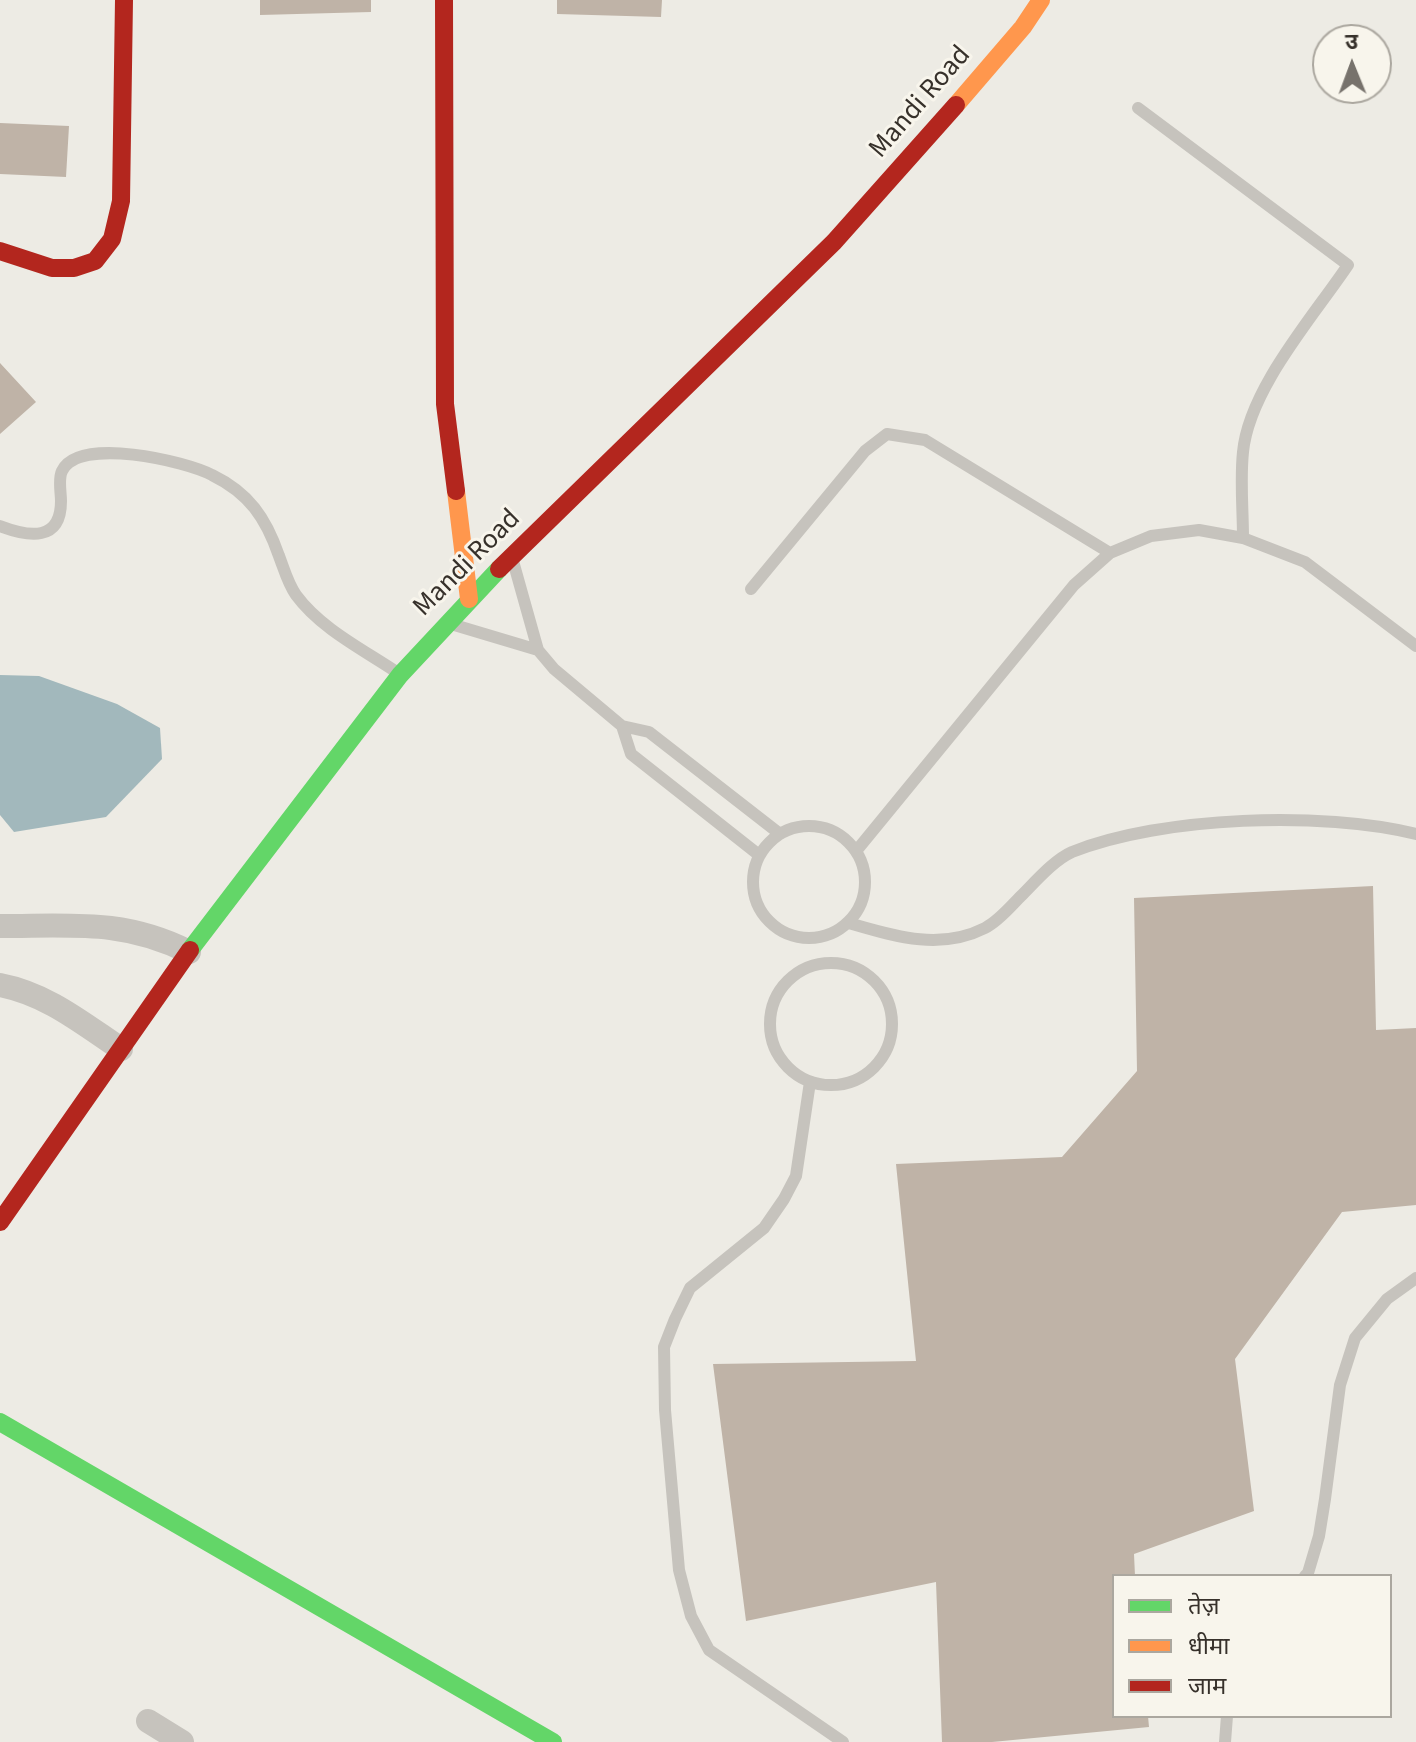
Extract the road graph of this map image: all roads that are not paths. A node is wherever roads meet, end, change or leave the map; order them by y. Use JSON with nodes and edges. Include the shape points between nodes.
{"nodes":[{"id":1,"x":124,"y":0,"type":"edge"},
{"id":2,"x":444,"y":0,"type":"edge"},
{"id":3,"x":1041,"y":0,"type":"edge"},
{"id":4,"x":1138,"y":108,"type":"dead end"},
{"id":5,"x":0,"y":251,"type":"edge"},
{"id":6,"x":0,"y":526,"type":"edge"},
{"id":7,"x":1243,"y":538,"type":"junction"},
{"id":8,"x":1110,"y":553,"type":"junction"},
{"id":9,"x":512,"y":558,"type":"junction"},
{"id":10,"x":751,"y":589,"type":"dead end"},
{"id":11,"x":469,"y":599,"type":"junction"},
{"id":12,"x":448,"y":623,"type":"junction"},
{"id":13,"x":1416,"y":646,"type":"edge"},
{"id":14,"x":538,"y":650,"type":"junction"},
{"id":15,"x":400,"y":675,"type":"junction"},
{"id":16,"x":622,"y":726,"type":"junction"},
{"id":17,"x":780,"y":834,"type":"junction"},
{"id":18,"x":1416,"y":834,"type":"edge"},
{"id":19,"x":857,"y":850,"type":"junction"},
{"id":20,"x":759,"y":855,"type":"junction"},
{"id":21,"x":849,"y":923,"type":"junction"},
{"id":22,"x":0,"y":926,"type":"edge"},
{"id":23,"x":823,"y":937,"type":"junction"},
{"id":24,"x":189,"y":952,"type":"junction"},
{"id":25,"x":824,"y":962,"type":"junction"},
{"id":26,"x":0,"y":985,"type":"edge"},
{"id":27,"x":121,"y":1049,"type":"junction"},
{"id":28,"x":810,"y":1082,"type":"junction"},
{"id":29,"x":0,"y":1222,"type":"edge"},
{"id":30,"x":1416,"y":1278,"type":"edge"},
{"id":31,"x":0,"y":1422,"type":"edge"},
{"id":32,"x":1307,"y":1574,"type":"edge"},
{"id":33,"x":1227,"y":1718,"type":"edge"},
{"id":34,"x":148,"y":1721,"type":"dead end"},
{"id":35,"x":182,"y":1742,"type":"edge"},
{"id":36,"x":553,"y":1742,"type":"edge"},
{"id":37,"x":843,"y":1742,"type":"edge"},
{"id":38,"x":1225,"y":1742,"type":"edge"}],
"edges":[{"from":1,"to":5,"type":"street","via":[[121,201],[112,239],[95,261],[74,268],[52,268]]},
{"from":2,"to":11,"type":"street","via":[[445,404]]},
{"from":3,"to":9,"type":"street","name":"Mandi Road","via":[[844,232]]},
{"from":4,"to":7,"type":"lane","via":[[1348,265],[1276,370],[1248,426]]},
{"from":6,"to":15,"type":"lane","via":[[46,534],[58,523],[61,473],[80,458],[128,454],[178,461],[246,495],[262,514],[294,593],[326,624]]},
{"from":7,"to":8,"type":"lane","via":[[1199,530],[1151,536]]},
{"from":7,"to":13,"type":"lane","via":[[1305,562]]},
{"from":8,"to":10,"type":"lane","via":[[925,440],[887,434],[865,451]]},
{"from":8,"to":19,"type":"lane","via":[[1074,585]]},
{"from":9,"to":11,"type":"street","name":"Mandi Road"},
{"from":9,"to":14,"type":"lane"},
{"from":11,"to":12,"type":"street","name":"Mandi Road"},
{"from":12,"to":14,"type":"lane"},
{"from":12,"to":15,"type":"street","name":"Mandi Road"},
{"from":14,"to":16,"type":"lane"},
{"from":15,"to":24,"type":"street","name":"Mandi Road"},
{"from":16,"to":17,"type":"lane","via":[[649,732]]},
{"from":16,"to":20,"type":"lane","via":[[631,754]]},
{"from":17,"to":19,"type":"lane","via":[[807,825],[825,827]]},
{"from":17,"to":20,"type":"lane"},
{"from":18,"to":21,"type":"lane","via":[[1350,823],[1184,824],[1068,854],[987,927],[966,935],[922,941]]},
{"from":19,"to":21,"type":"lane","via":[[866,888]]},
{"from":20,"to":23,"type":"lane","via":[[752,874],[753,894],[768,922],[797,939]]},
{"from":21,"to":23,"type":"lane"},
{"from":22,"to":24,"type":"street","via":[[122,928]]},
{"from":23,"to":25,"type":"lane"},
{"from":24,"to":27,"type":"street","name":"Mandi Road"},
{"from":25,"to":28,"type":"lane","via":[[786,981],[769,1020],[771,1041],[781,1060]]},
{"from":25,"to":28,"type":"lane","via":[[858,968],[875,981],[888,999],[891,1041],[882,1060],[852,1082]]},
{"from":26,"to":27,"type":"street","via":[[52,1002]]},
{"from":27,"to":29,"type":"street","name":"Mandi Road"},
{"from":28,"to":37,"type":"lane","via":[[796,1176],[784,1199],[764,1228],[690,1288],[675,1319],[664,1347],[665,1410],[679,1570],[691,1616],[709,1650]]},
{"from":30,"to":32,"type":"lane","via":[[1387,1299],[1355,1338],[1340,1385],[1319,1536]]},
{"from":31,"to":36,"type":"street"},
{"from":33,"to":38,"type":"lane"},
{"from":34,"to":35,"type":"street"}]}
